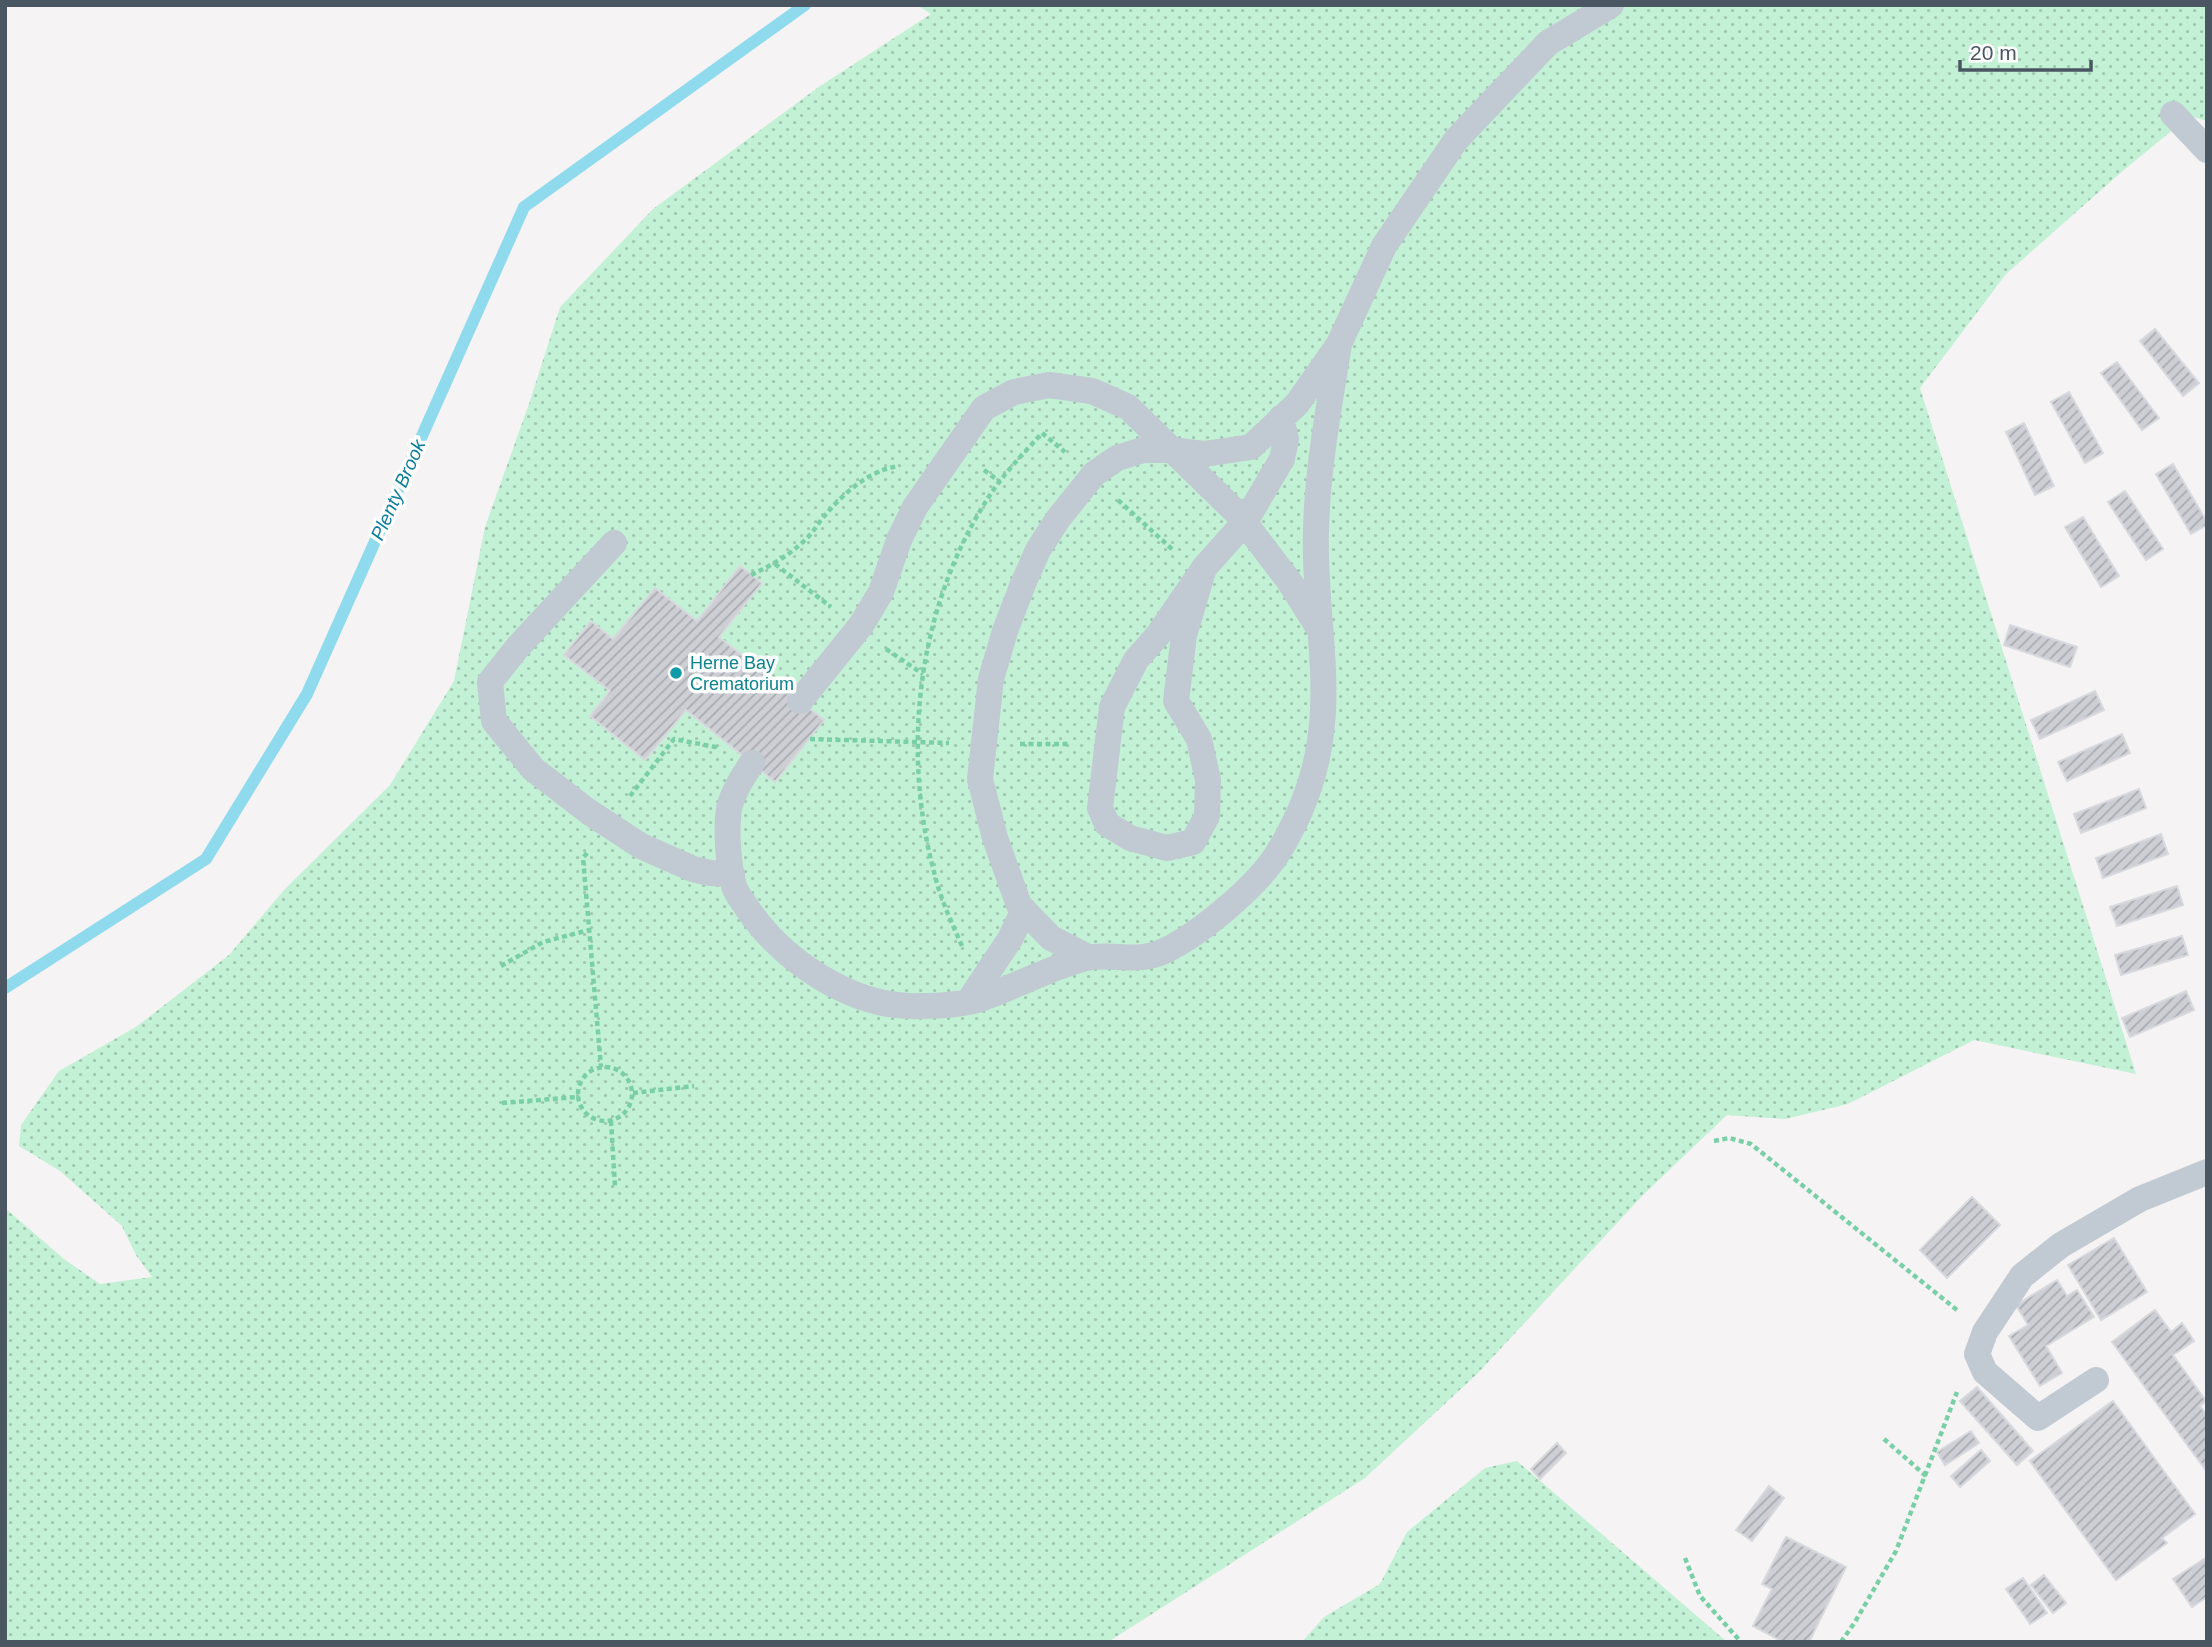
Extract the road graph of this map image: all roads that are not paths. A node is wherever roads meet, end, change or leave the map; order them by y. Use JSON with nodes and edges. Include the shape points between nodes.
{"nodes":[{"id":1,"x":1611,"y":5,"type":"edge"},
{"id":2,"x":2173,"y":114,"type":"dead end"},
{"id":3,"x":2207,"y":150,"type":"edge"},
{"id":4,"x":1339,"y":344,"type":"junction"},
{"id":5,"x":1281,"y":418,"type":"junction"},
{"id":6,"x":1171,"y":450,"type":"junction"},
{"id":7,"x":1245,"y":522,"type":"junction"},
{"id":8,"x":614,"y":542,"type":"dead end"},
{"id":9,"x":1204,"y":568,"type":"junction"},
{"id":10,"x":1321,"y":631,"type":"junction"},
{"id":11,"x":800,"y":701,"type":"dead end"},
{"id":12,"x":752,"y":763,"type":"dead end"},
{"id":13,"x":732,"y":874,"type":"junction"},
{"id":14,"x":1024,"y":910,"type":"junction"},
{"id":15,"x":1088,"y":957,"type":"junction"},
{"id":16,"x":969,"y":1001,"type":"junction"},
{"id":17,"x":2207,"y":1172,"type":"edge"},
{"id":18,"x":2096,"y":1380,"type":"dead end"}],
"edges":[{"from":1,"to":4,"type":"lane","via":[[1548,43],[1456,140],[1384,246]]},
{"from":2,"to":3,"type":"lane"},
{"from":4,"to":5,"type":"lane","via":[[1297,404]]},
{"from":4,"to":10,"type":"lane","via":[[1319,475],[1316,555]]},
{"from":5,"to":6,"type":"lane","via":[[1251,447],[1204,454]]},
{"from":5,"to":7,"type":"lane","via":[[1286,439],[1282,459]]},
{"from":6,"to":7,"type":"lane"},
{"from":6,"to":11,"type":"lane","via":[[1128,407],[1093,391],[1049,385],[1014,392],[984,408],[915,508],[881,592],[862,624]]},
{"from":6,"to":14,"type":"lane","via":[[1143,450],[1117,458],[1094,474],[1038,550],[1005,631],[991,679],[980,779],[995,838]]},
{"from":7,"to":9,"type":"lane"},
{"from":7,"to":10,"type":"lane"},
{"from":8,"to":13,"type":"lane","via":[[489,682],[494,721],[533,769],[641,846],[693,869]]},
{"from":9,"to":9,"type":"lane","via":[[1136,660],[1110,720],[1100,808],[1107,824],[1130,838],[1167,848],[1193,842],[1207,816],[1208,780],[1199,739],[1175,701],[1184,635]]},
{"from":10,"to":15,"type":"lane","via":[[1322,735],[1313,778],[1278,853],[1251,885],[1193,934],[1155,955]]},
{"from":12,"to":13,"type":"lane","via":[[729,807]]},
{"from":13,"to":16,"type":"lane","via":[[734,888],[763,932],[826,982],[892,1004],[917,1007]]},
{"from":14,"to":15,"type":"lane","via":[[1051,938]]},
{"from":14,"to":16,"type":"lane"},
{"from":15,"to":16,"type":"lane"},
{"from":17,"to":18,"type":"lane","via":[[2140,1199],[2061,1245],[2022,1276],[1981,1343],[1985,1371],[2038,1419]]}]}
